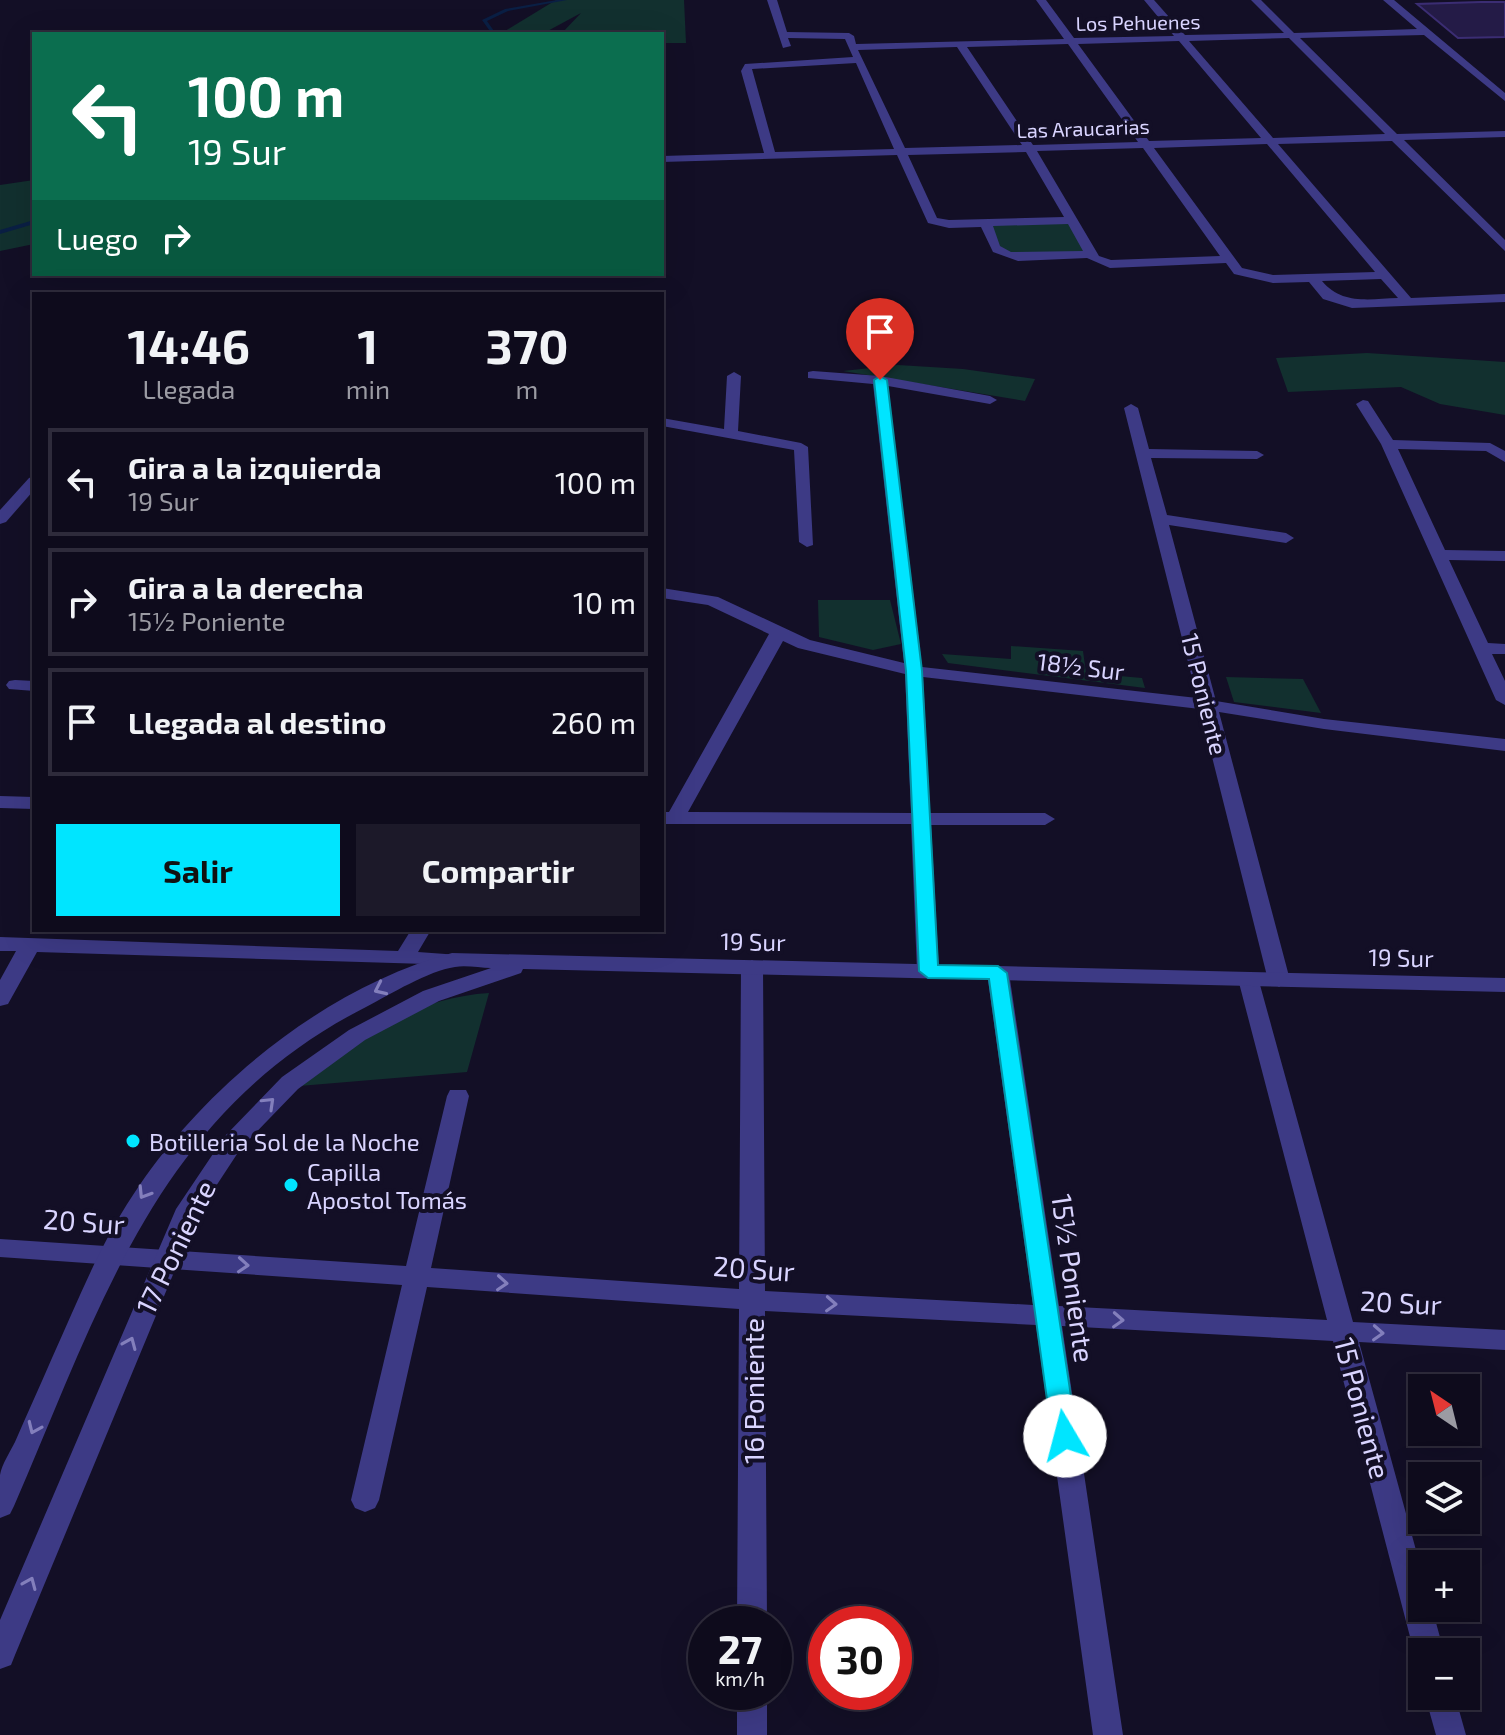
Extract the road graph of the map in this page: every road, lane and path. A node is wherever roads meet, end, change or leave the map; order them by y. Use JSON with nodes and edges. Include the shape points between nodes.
{"nodes":[{"id":1,"x":772,"y":0,"type":"edge"},
{"id":2,"x":1041,"y":0,"type":"edge"},
{"id":3,"x":1149,"y":0,"type":"edge"},
{"id":4,"x":1256,"y":0,"type":"edge"},
{"id":5,"x":1388,"y":0,"type":"edge"},
{"id":6,"x":1425,"y":32,"type":"junction"},
{"id":7,"x":782,"y":35,"type":"junction"},
{"id":8,"x":1292,"y":36,"type":"junction"},
{"id":9,"x":1182,"y":39,"type":"junction"},
{"id":10,"x":1070,"y":41,"type":"junction"},
{"id":11,"x":960,"y":44,"type":"junction"},
{"id":12,"x":853,"y":47,"type":"junction"},
{"id":13,"x":860,"y":60,"type":"junction"},
{"id":14,"x":793,"y":63,"type":"junction"},
{"id":15,"x":1505,"y":98,"type":"edge"},
{"id":16,"x":1505,"y":134,"type":"edge"},
{"id":17,"x":1395,"y":137,"type":"junction"},
{"id":18,"x":1270,"y":141,"type":"junction"},
{"id":19,"x":1145,"y":144,"type":"junction"},
{"id":20,"x":1030,"y":148,"type":"junction"},
{"id":21,"x":903,"y":152,"type":"junction"},
{"id":22,"x":771,"y":156,"type":"junction"},
{"id":23,"x":664,"y":159,"type":"edge"},
{"id":24,"x":1072,"y":220,"type":"junction"},
{"id":25,"x":986,"y":224,"type":"junction"},
{"id":26,"x":1505,"y":247,"type":"edge"},
{"id":27,"x":1096,"y":258,"type":"junction"},
{"id":28,"x":1227,"y":259,"type":"junction"},
{"id":29,"x":1386,"y":275,"type":"junction"},
{"id":30,"x":1314,"y":279,"type":"junction"},
{"id":31,"x":1505,"y":298,"type":"edge"},
{"id":32,"x":1408,"y":302,"type":"junction"},
{"id":33,"x":813,"y":375,"type":"dead end"},
{"id":34,"x":734,"y":376,"type":"dead end"},
{"id":35,"x":880,"y":380,"type":"junction"},
{"id":36,"x":990,"y":400,"type":"dead end"},
{"id":37,"x":1363,"y":404,"type":"dead end"},
{"id":38,"x":1131,"y":408,"type":"dead end"},
{"id":39,"x":664,"y":422,"type":"edge"},
{"id":40,"x":731,"y":435,"type":"junction"},
{"id":41,"x":1388,"y":444,"type":"junction"},
{"id":42,"x":1143,"y":453,"type":"junction"},
{"id":43,"x":1257,"y":455,"type":"dead end"},
{"id":44,"x":1505,"y":458,"type":"edge"},
{"id":45,"x":32,"y":483,"type":"edge"},
{"id":46,"x":0,"y":519,"type":"edge"},
{"id":47,"x":1160,"y":519,"type":"junction"},
{"id":48,"x":1286,"y":538,"type":"dead end"},
{"id":49,"x":807,"y":542,"type":"dead end"},
{"id":50,"x":1438,"y":555,"type":"junction"},
{"id":51,"x":1505,"y":556,"type":"edge"},
{"id":52,"x":664,"y":593,"type":"edge"},
{"id":53,"x":778,"y":634,"type":"junction"},
{"id":54,"x":1481,"y":648,"type":"junction"},
{"id":55,"x":1505,"y":649,"type":"edge"},
{"id":56,"x":914,"y":671,"type":"junction"},
{"id":57,"x":1505,"y":700,"type":"edge"},
{"id":58,"x":1208,"y":705,"type":"junction"},
{"id":59,"x":1505,"y":745,"type":"edge"},
{"id":60,"x":0,"y":802,"type":"edge"},
{"id":61,"x":32,"y":803,"type":"edge"},
{"id":62,"x":669,"y":818,"type":"edge"},
{"id":63,"x":1045,"y":819,"type":"dead end"},
{"id":64,"x":921,"y":820,"type":"junction"},
{"id":65,"x":420,"y":932,"type":"edge"},
{"id":66,"x":68,"y":938,"type":"edge"},
{"id":67,"x":0,"y":944,"type":"edge"},
{"id":68,"x":30,"y":945,"type":"junction"},
{"id":69,"x":404,"y":958,"type":"junction"},
{"id":70,"x":452,"y":960,"type":"junction"},
{"id":71,"x":548,"y":962,"type":"junction"},
{"id":72,"x":752,"y":967,"type":"junction"},
{"id":73,"x":928,"y":971,"type":"junction"},
{"id":74,"x":998,"y":973,"type":"junction"},
{"id":75,"x":1249,"y":979,"type":"junction"},
{"id":76,"x":1279,"y":980,"type":"junction"},
{"id":77,"x":1503,"y":990,"type":"edge"},
{"id":78,"x":0,"y":999,"type":"edge"},
{"id":79,"x":458,"y":1096,"type":"dead end"},
{"id":80,"x":0,"y":1248,"type":"edge"},
{"id":81,"x":111,"y":1254,"type":"junction"},
{"id":82,"x":165,"y":1260,"type":"junction"},
{"id":83,"x":416,"y":1277,"type":"junction"},
{"id":84,"x":753,"y":1300,"type":"junction"},
{"id":85,"x":1047,"y":1317,"type":"junction"},
{"id":86,"x":1343,"y":1331,"type":"junction"},
{"id":87,"x":1505,"y":1340,"type":"edge"},
{"id":88,"x":365,"y":1500,"type":"dead end"},
{"id":89,"x":0,"y":1506,"type":"edge"},
{"id":90,"x":752,"y":1606,"type":"edge"},
{"id":91,"x":1425,"y":1638,"type":"edge"},
{"id":92,"x":0,"y":1655,"type":"edge"},
{"id":93,"x":752,"y":1710,"type":"edge"},
{"id":94,"x":1444,"y":1710,"type":"edge"},
{"id":95,"x":752,"y":1735,"type":"edge"},
{"id":96,"x":1108,"y":1735,"type":"edge"},
{"id":97,"x":1451,"y":1735,"type":"edge"}],
"edges":[{"from":1,"to":7,"type":"street"},
{"from":2,"to":10,"type":"street"},
{"from":3,"to":9,"type":"street"},
{"from":4,"to":8,"type":"street"},
{"from":5,"to":6,"type":"street"},
{"from":6,"to":8,"type":"street","name":"Los Pehuenes"},
{"from":6,"to":15,"type":"street"},
{"from":7,"to":12,"type":"street","via":[[843,34]]},
{"from":7,"to":14,"type":"street"},
{"from":8,"to":9,"type":"street","name":"Los Pehuenes"},
{"from":8,"to":17,"type":"street"},
{"from":9,"to":10,"type":"street","name":"Los Pehuenes"},
{"from":9,"to":18,"type":"street"},
{"from":10,"to":11,"type":"street","name":"Los Pehuenes"},
{"from":10,"to":19,"type":"street"},
{"from":11,"to":12,"type":"street","name":"Los Pehuenes"},
{"from":11,"to":20,"type":"street"},
{"from":12,"to":13,"type":"street"},
{"from":13,"to":14,"type":"street"},
{"from":13,"to":21,"type":"street"},
{"from":14,"to":22,"type":"street","via":[[749,66],[746,71]]},
{"from":16,"to":17,"type":"street","name":"Las Araucarias"},
{"from":17,"to":18,"type":"street","name":"Las Araucarias"},
{"from":17,"to":26,"type":"street"},
{"from":18,"to":19,"type":"street","name":"Las Araucarias"},
{"from":18,"to":29,"type":"street"},
{"from":19,"to":20,"type":"street","name":"Las Araucarias"},
{"from":19,"to":28,"type":"street"},
{"from":20,"to":21,"type":"street","name":"Las Araucarias"},
{"from":20,"to":24,"type":"street"},
{"from":21,"to":22,"type":"street","name":"Las Araucarias"},
{"from":21,"to":25,"type":"street","via":[[927,216],[942,224]]},
{"from":22,"to":23,"type":"street","name":"Las Araucarias"},
{"from":24,"to":25,"type":"street"},
{"from":24,"to":27,"type":"street"},
{"from":25,"to":27,"type":"street","via":[[996,250],[1003,254]]},
{"from":27,"to":28,"type":"street"},
{"from":28,"to":30,"type":"street","via":[[1248,275]]},
{"from":29,"to":30,"type":"street"},
{"from":29,"to":32,"type":"street"},
{"from":30,"to":32,"type":"street","via":[[1340,302]]},
{"from":31,"to":32,"type":"street"},
{"from":33,"to":35,"type":"street"},
{"from":34,"to":40,"type":"street"},
{"from":35,"to":36,"type":"street"},
{"from":35,"to":56,"type":"street"},
{"from":37,"to":41,"type":"street"},
{"from":38,"to":42,"type":"street","name":"15 Poniente"},
{"from":39,"to":40,"type":"street"},
{"from":40,"to":49,"type":"street","via":[[801,447]]},
{"from":41,"to":44,"type":"street","via":[[1490,447]]},
{"from":41,"to":50,"type":"street"},
{"from":42,"to":43,"type":"street"},
{"from":42,"to":47,"type":"street","name":"15 Poniente"},
{"from":45,"to":46,"type":"street"},
{"from":47,"to":48,"type":"street"},
{"from":47,"to":58,"type":"street","name":"15 Poniente"},
{"from":50,"to":51,"type":"street"},
{"from":50,"to":54,"type":"street"},
{"from":52,"to":53,"type":"street","name":"18½ Sur","via":[[712,601]]},
{"from":53,"to":56,"type":"street","name":"18½ Sur"},
{"from":53,"to":62,"type":"street"},
{"from":54,"to":55,"type":"street"},
{"from":54,"to":57,"type":"street"},
{"from":56,"to":58,"type":"street","name":"18½ Sur"},
{"from":56,"to":64,"type":"street"},
{"from":58,"to":59,"type":"street","name":"18½ Sur"},
{"from":58,"to":76,"type":"street","name":"15 Poniente"},
{"from":60,"to":61,"type":"street"},
{"from":62,"to":64,"type":"street"},
{"from":63,"to":64,"type":"street"},
{"from":64,"to":73,"type":"street"},
{"from":65,"to":69,"type":"street"},
{"from":66,"to":68,"type":"street","name":"19 Sur"},
{"from":66,"to":69,"type":"street","name":"19 Sur"},
{"from":67,"to":68,"type":"street","name":"19 Sur"},
{"from":68,"to":78,"type":"street"},
{"from":69,"to":70,"type":"street","name":"19 Sur"},
{"from":70,"to":71,"type":"street","name":"19 Sur"},
{"from":70,"to":81,"type":"street","name":"17 Poniente","one_way":true,"via":[[328,1017],[248,1075],[183,1139]]},
{"from":71,"to":72,"type":"street","name":"19 Sur"},
{"from":82,"to":71,"type":"street","name":"17 Poniente","one_way":true,"via":[[188,1209],[233,1142],[290,1083],[381,1021],[431,996],[506,969]]},
{"from":72,"to":73,"type":"street","name":"19 Sur"},
{"from":72,"to":84,"type":"street","name":"16 Poniente"},
{"from":73,"to":74,"type":"street","name":"19 Sur"},
{"from":74,"to":75,"type":"street","name":"19 Sur"},
{"from":74,"to":85,"type":"street","name":"15½ Poniente"},
{"from":75,"to":76,"type":"street","name":"19 Sur"},
{"from":75,"to":86,"type":"street","name":"15 Poniente"},
{"from":76,"to":77,"type":"street","name":"19 Sur"},
{"from":79,"to":83,"type":"street"},
{"from":80,"to":81,"type":"street","name":"20 Sur"},
{"from":81,"to":82,"type":"street","name":"20 Sur"},
{"from":81,"to":89,"type":"street","name":"17 Poniente","one_way":true},
{"from":82,"to":83,"type":"street","name":"20 Sur","one_way":true},
{"from":92,"to":82,"type":"street","name":"17 Poniente","one_way":true},
{"from":83,"to":84,"type":"street","name":"20 Sur","one_way":true},
{"from":83,"to":88,"type":"street"},
{"from":84,"to":85,"type":"street","name":"20 Sur","one_way":true},
{"from":84,"to":90,"type":"street","name":"16 Poniente"},
{"from":85,"to":86,"type":"street","name":"20 Sur","one_way":true},
{"from":85,"to":96,"type":"street","name":"15½ Poniente"},
{"from":86,"to":87,"type":"street","name":"20 Sur","one_way":true},
{"from":86,"to":91,"type":"street","name":"15 Poniente"},
{"from":93,"to":95,"type":"street"},
{"from":94,"to":97,"type":"street"}]}
